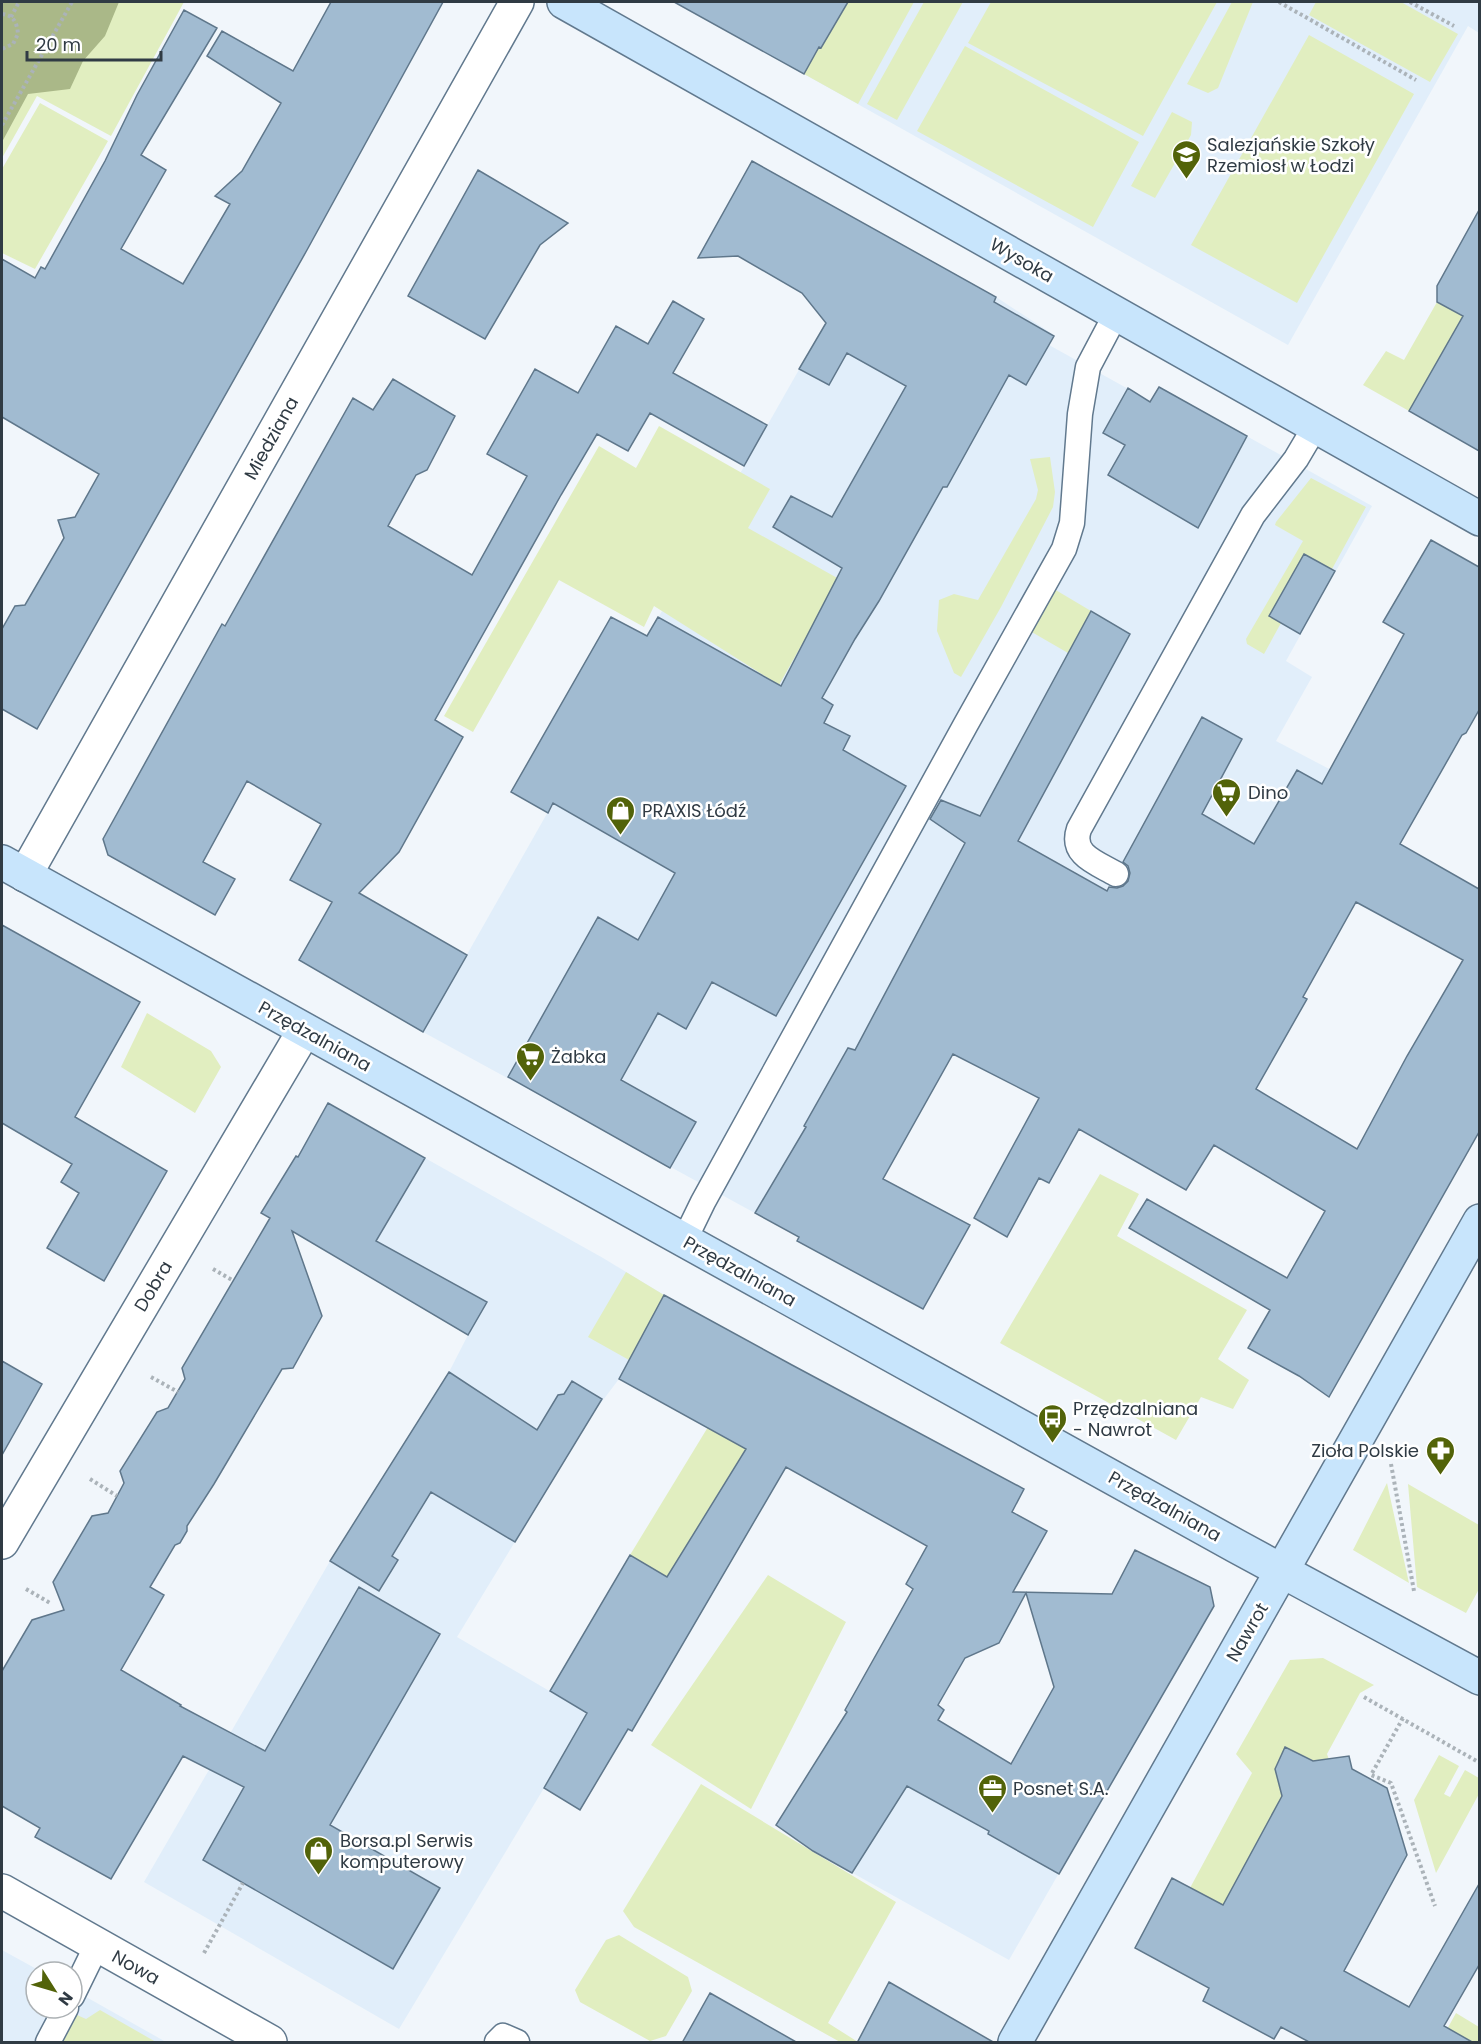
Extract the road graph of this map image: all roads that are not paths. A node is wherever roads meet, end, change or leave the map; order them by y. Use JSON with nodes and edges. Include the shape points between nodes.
{"nodes":[{"id":1,"x":517,"y":2,"type":"edge"},
{"id":2,"x":564,"y":2,"type":"edge"},
{"id":3,"x":1116,"y":314,"type":"junction"},
{"id":4,"x":1315,"y":427,"type":"junction"},
{"id":5,"x":1479,"y":519,"type":"edge"},
{"id":6,"x":13,"y":869,"type":"edge"},
{"id":7,"x":1116,"y":874,"type":"dead end"},
{"id":8,"x":304,"y":1030,"type":"junction"},
{"id":9,"x":1479,"y":1221,"type":"edge"},
{"id":10,"x":684,"y":1241,"type":"junction"},
{"id":11,"x":2,"y":1542,"type":"edge"},
{"id":12,"x":1282,"y":1570,"type":"junction"},
{"id":13,"x":1479,"y":1678,"type":"edge"},
{"id":14,"x":2,"y":1891,"type":"edge"},
{"id":15,"x":97,"y":1945,"type":"junction"},
{"id":16,"x":84,"y":1972,"type":"edge"},
{"id":17,"x":60,"y":2020,"type":"edge"},
{"id":18,"x":48,"y":2043,"type":"edge"},
{"id":19,"x":270,"y":2043,"type":"edge"},
{"id":20,"x":497,"y":2043,"type":"edge"},
{"id":21,"x":517,"y":2043,"type":"edge"},
{"id":22,"x":1015,"y":2043,"type":"edge"}],
"edges":[{"from":1,"to":6,"type":"street","name":"Miedziana"},
{"from":2,"to":3,"type":"street","name":"Wysoka"},
{"from":3,"to":4,"type":"street","name":"Wysoka"},
{"from":3,"to":10,"type":"lane","via":[[1088,367],[1080,414],[1072,523],[1064,549]]},
{"from":4,"to":5,"type":"street","name":"Wysoka"},
{"from":4,"to":7,"type":"lane","via":[[1253,515],[1079,829],[1078,847],[1085,856]]},
{"from":6,"to":8,"type":"street","name":"Przędzalniana"},
{"from":8,"to":10,"type":"street","name":"Przędzalniana"},
{"from":8,"to":11,"type":"street","name":"Dobra"},
{"from":9,"to":12,"type":"street","name":"Nawrot"},
{"from":10,"to":12,"type":"street","name":"Przędzalniana"},
{"from":12,"to":13,"type":"street","name":"Przędzalniana"},
{"from":12,"to":22,"type":"street","name":"Nawrot"},
{"from":14,"to":15,"type":"street","name":"Nowa"},
{"from":15,"to":16,"type":"lane"},
{"from":15,"to":19,"type":"street","name":"Nowa"},
{"from":17,"to":18,"type":"lane"},
{"from":20,"to":21,"type":"lane","via":[[503,2036]]}]}
